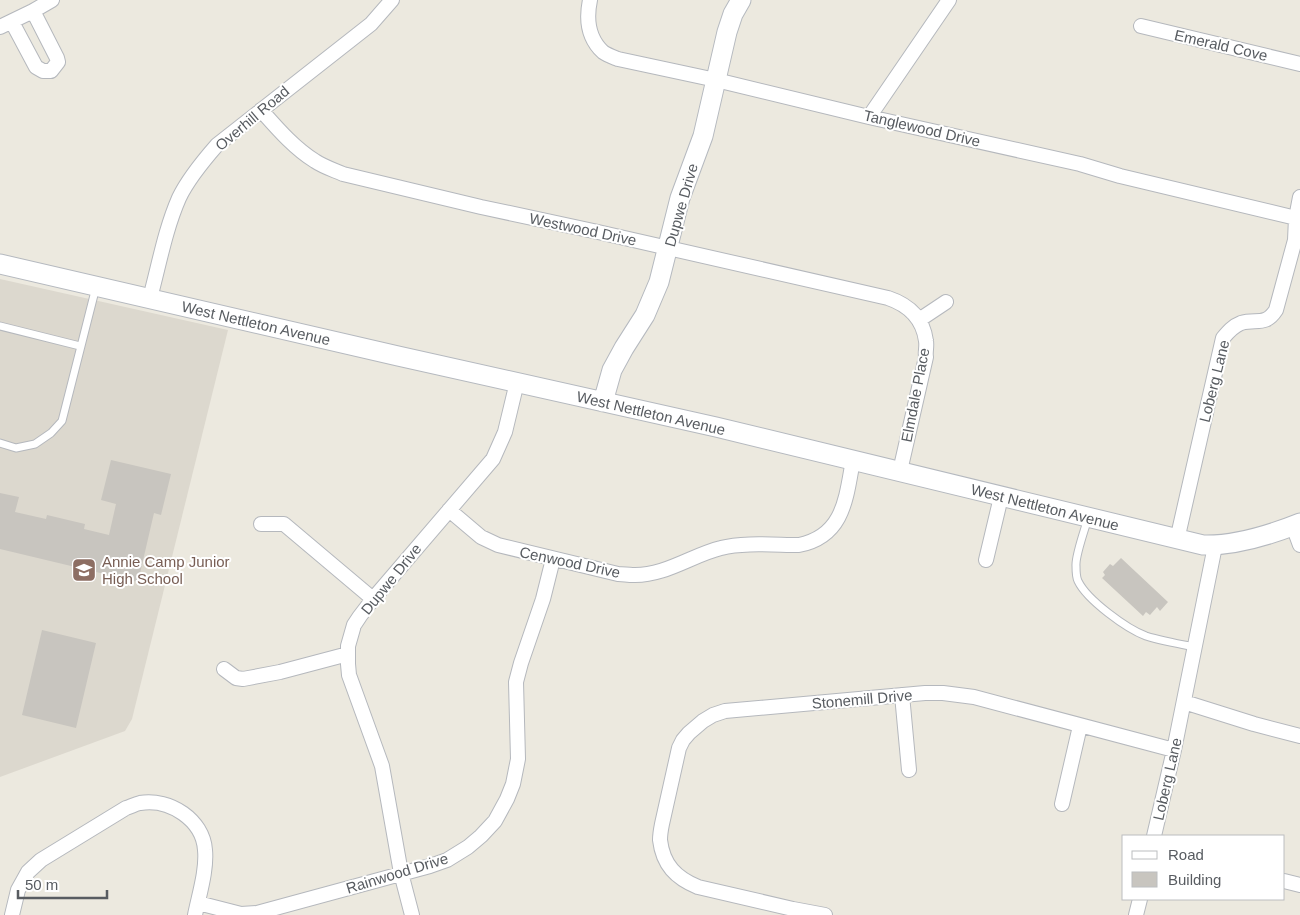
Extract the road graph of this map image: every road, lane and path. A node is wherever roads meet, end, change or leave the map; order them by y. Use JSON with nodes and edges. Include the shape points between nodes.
{"nodes":[{"id":1,"x":52,"y":0,"type":"edge"},
{"id":2,"x":392,"y":0,"type":"edge"},
{"id":3,"x":590,"y":0,"type":"edge"},
{"id":4,"x":741,"y":0,"type":"edge"},
{"id":5,"x":949,"y":0,"type":"edge"},
{"id":6,"x":33,"y":11,"type":"junction"},
{"id":7,"x":6,"y":24,"type":"edge"},
{"id":8,"x":1141,"y":26,"type":"dead end"},
{"id":9,"x":1300,"y":64,"type":"edge"},
{"id":10,"x":716,"y":80,"type":"junction"},
{"id":11,"x":260,"y":110,"type":"junction"},
{"id":12,"x":869,"y":117,"type":"junction"},
{"id":13,"x":1300,"y":197,"type":"edge"},
{"id":14,"x":1296,"y":218,"type":"junction"},
{"id":15,"x":668,"y":248,"type":"junction"},
{"id":16,"x":1294,"y":262,"type":"edge"},
{"id":17,"x":0,"y":264,"type":"edge"},
{"id":18,"x":96,"y":286,"type":"junction"},
{"id":19,"x":150,"y":298,"type":"junction"},
{"id":20,"x":946,"y":302,"type":"dead end"},
{"id":21,"x":919,"y":320,"type":"junction"},
{"id":22,"x":0,"y":326,"type":"edge"},
{"id":23,"x":80,"y":346,"type":"junction"},
{"id":24,"x":517,"y":382,"type":"junction"},
{"id":25,"x":603,"y":402,"type":"junction"},
{"id":26,"x":0,"y":443,"type":"edge"},
{"id":27,"x":853,"y":460,"type":"junction"},
{"id":28,"x":900,"y":471,"type":"junction"},
{"id":29,"x":1001,"y":497,"type":"junction"},
{"id":30,"x":449,"y":510,"type":"junction"},
{"id":31,"x":1088,"y":518,"type":"junction"},
{"id":32,"x":261,"y":524,"type":"dead end"},
{"id":33,"x":1296,"y":524,"type":"edge"},
{"id":34,"x":1177,"y":540,"type":"junction"},
{"id":35,"x":1300,"y":544,"type":"edge"},
{"id":36,"x":1215,"y":546,"type":"junction"},
{"id":37,"x":553,"y":559,"type":"junction"},
{"id":38,"x":986,"y":560,"type":"dead end"},
{"id":39,"x":373,"y":599,"type":"junction"},
{"id":40,"x":1195,"y":647,"type":"junction"},
{"id":41,"x":348,"y":654,"type":"junction"},
{"id":42,"x":224,"y":669,"type":"dead end"},
{"id":43,"x":902,"y":695,"type":"junction"},
{"id":44,"x":1184,"y":702,"type":"junction"},
{"id":45,"x":1080,"y":726,"type":"junction"},
{"id":46,"x":1300,"y":736,"type":"edge"},
{"id":47,"x":1174,"y":750,"type":"junction"},
{"id":48,"x":909,"y":770,"type":"dead end"},
{"id":49,"x":1062,"y":804,"type":"dead end"},
{"id":50,"x":1154,"y":835,"type":"edge"},
{"id":51,"x":401,"y":874,"type":"junction"},
{"id":52,"x":1285,"y":882,"type":"edge"},
{"id":53,"x":1300,"y":885,"type":"edge"},
{"id":54,"x":1140,"y":900,"type":"edge"},
{"id":55,"x":196,"y":909,"type":"edge"},
{"id":56,"x":12,"y":915,"type":"edge"},
{"id":57,"x":412,"y":915,"type":"edge"},
{"id":58,"x":826,"y":915,"type":"edge"},
{"id":59,"x":1136,"y":915,"type":"edge"}],
"edges":[{"from":1,"to":6,"type":"street"},
{"from":2,"to":11,"type":"street","name":"Overhill Road","via":[[370,24]]},
{"from":3,"to":10,"type":"street","name":"Tanglewood Drive","via":[[589,28],[595,43],[604,52],[618,60]]},
{"from":4,"to":10,"type":"street","name":"Dupwe Drive","via":[[727,32]]},
{"from":5,"to":12,"type":"street"},
{"from":6,"to":7,"type":"street"},
{"from":6,"to":7,"type":"street","via":[[57,58],[58,62],[50,71],[36,68]]},
{"from":8,"to":9,"type":"street","name":"Emerald Cove"},
{"from":10,"to":12,"type":"street","name":"Tanglewood Drive"},
{"from":10,"to":15,"type":"street","name":"Dupwe Drive","via":[[703,136],[680,198]]},
{"from":11,"to":15,"type":"street","name":"Westwood Drive","via":[[306,155],[343,174]]},
{"from":11,"to":19,"type":"street","name":"Overhill Road","via":[[217,145],[180,197],[170,220]]},
{"from":12,"to":14,"type":"street","name":"Tanglewood Drive","via":[[1080,164]]},
{"from":13,"to":14,"type":"street","name":"Loberg Lane"},
{"from":14,"to":16,"type":"street","name":"Loberg Lane"},
{"from":15,"to":21,"type":"street","name":"Westwood Drive","via":[[888,298],[901,302]]},
{"from":15,"to":25,"type":"street","name":"Dupwe Drive","via":[[659,282],[645,315],[612,370]]},
{"from":16,"to":34,"type":"street","name":"Loberg Lane","via":[[1272,316],[1261,321],[1243,322],[1223,338]]},
{"from":17,"to":18,"type":"street","name":"West Nettleton Avenue"},
{"from":18,"to":19,"type":"street","name":"West Nettleton Avenue"},
{"from":18,"to":23,"type":"lane"},
{"from":19,"to":24,"type":"street","name":"West Nettleton Avenue"},
{"from":20,"to":21,"type":"street"},
{"from":21,"to":28,"type":"street","name":"Elmdale Place","via":[[926,340],[926,357]]},
{"from":22,"to":23,"type":"lane"},
{"from":23,"to":26,"type":"lane","via":[[62,421],[35,444],[16,448]]},
{"from":24,"to":25,"type":"street","name":"West Nettleton Avenue"},
{"from":24,"to":30,"type":"street","name":"Dupwe Drive","via":[[506,432],[493,459]]},
{"from":25,"to":27,"type":"street","name":"West Nettleton Avenue"},
{"from":27,"to":28,"type":"street","name":"West Nettleton Avenue"},
{"from":27,"to":37,"type":"street","name":"Cenwood Drive","via":[[844,508],[839,518],[820,538],[808,543],[723,547],[664,570],[632,576]]},
{"from":28,"to":29,"type":"street","name":"West Nettleton Avenue"},
{"from":29,"to":31,"type":"street","name":"West Nettleton Avenue"},
{"from":29,"to":38,"type":"street"},
{"from":30,"to":37,"type":"street","name":"Cenwood Drive","via":[[481,537],[498,545]]},
{"from":30,"to":39,"type":"street","name":"Dupwe Drive"},
{"from":31,"to":34,"type":"street","name":"West Nettleton Avenue"},
{"from":31,"to":40,"type":"lane","via":[[1075,564],[1078,581],[1088,595],[1129,628]]},
{"from":32,"to":39,"type":"street","via":[[284,524]]},
{"from":33,"to":35,"type":"street"},
{"from":33,"to":36,"type":"street","name":"West Nettleton Avenue","via":[[1236,543]]},
{"from":34,"to":36,"type":"street","name":"West Nettleton Avenue"},
{"from":36,"to":40,"type":"street","name":"Loberg Lane"},
{"from":37,"to":51,"type":"street","name":"Rainwood Drive","via":[[516,682],[518,759],[507,799],[495,820],[468,848],[447,860]]},
{"from":39,"to":41,"type":"street","name":"Dupwe Drive","via":[[354,625]]},
{"from":40,"to":44,"type":"street","name":"Loberg Lane"},
{"from":41,"to":42,"type":"street","via":[[243,679]]},
{"from":41,"to":51,"type":"street","name":"Dupwe Drive","via":[[349,675],[382,766]]},
{"from":43,"to":45,"type":"street","name":"Stonemill Drive","via":[[943,693],[974,697]]},
{"from":43,"to":48,"type":"street"},
{"from":43,"to":58,"type":"street","name":"Stonemill Drive","via":[[725,712],[703,721],[679,748],[660,840],[664,856],[678,877],[698,888]]},
{"from":44,"to":46,"type":"street"},
{"from":44,"to":47,"type":"street","name":"Loberg Lane"},
{"from":45,"to":47,"type":"street","name":"Stonemill Drive"},
{"from":45,"to":49,"type":"street"},
{"from":47,"to":50,"type":"street","name":"Loberg Lane"},
{"from":51,"to":55,"type":"street","name":"Rainwood Drive","via":[[257,913]]},
{"from":51,"to":57,"type":"street","name":"Dupwe Drive"},
{"from":52,"to":53,"type":"street"},
{"from":54,"to":59,"type":"street"},
{"from":55,"to":56,"type":"street","via":[[206,863],[205,848],[194,822],[171,806],[140,803],[126,808],[41,860],[28,872],[18,890]]}]}
